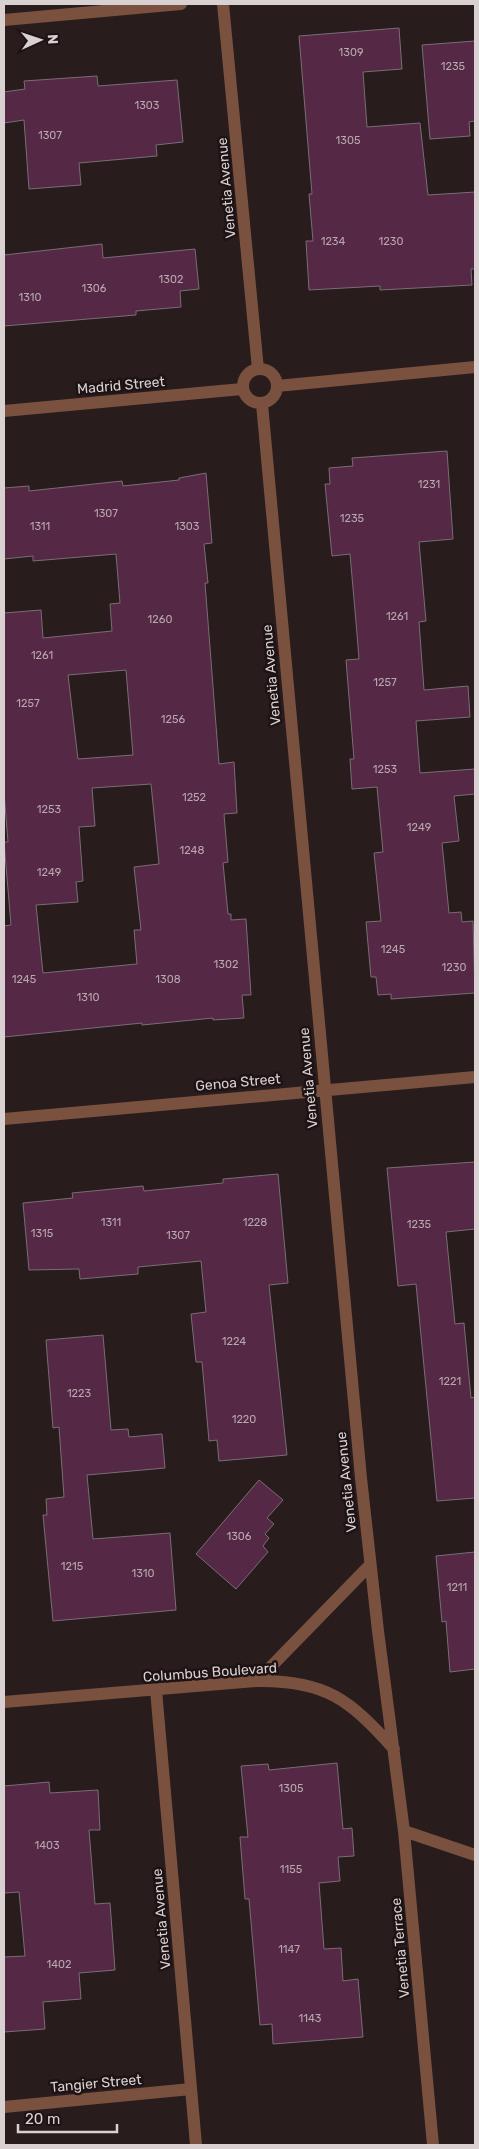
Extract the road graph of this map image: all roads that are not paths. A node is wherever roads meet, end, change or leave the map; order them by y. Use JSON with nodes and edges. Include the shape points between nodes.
{"nodes":[{"id":1,"x":181,"y":4,"type":"edge"},
{"id":2,"x":223,"y":4,"type":"edge"},
{"id":3,"x":4,"y":20,"type":"edge"},
{"id":4,"x":475,"y":367,"type":"edge"},
{"id":5,"x":258,"y":369,"type":"junction"},
{"id":6,"x":276,"y":386,"type":"junction"},
{"id":7,"x":242,"y":389,"type":"junction"},
{"id":8,"x":262,"y":404,"type":"junction"},
{"id":9,"x":4,"y":411,"type":"edge"},
{"id":10,"x":475,"y":1077,"type":"edge"},
{"id":11,"x":324,"y":1090,"type":"junction"},
{"id":12,"x":4,"y":1119,"type":"edge"},
{"id":13,"x":370,"y":1565,"type":"junction"},
{"id":14,"x":257,"y":1681,"type":"junction"},
{"id":15,"x":156,"y":1690,"type":"junction"},
{"id":16,"x":4,"y":1698,"type":"edge"},
{"id":17,"x":394,"y":1749,"type":"junction"},
{"id":18,"x":404,"y":1831,"type":"junction"},
{"id":19,"x":475,"y":1855,"type":"edge"},
{"id":20,"x":191,"y":2089,"type":"junction"},
{"id":21,"x":4,"y":2107,"type":"edge"},
{"id":22,"x":196,"y":2145,"type":"edge"},
{"id":23,"x":433,"y":2145,"type":"edge"}],
"edges":[{"from":1,"to":3,"type":"street"},
{"from":2,"to":5,"type":"street","name":"Venetia Avenue"},
{"from":4,"to":6,"type":"street"},
{"from":5,"to":6,"type":"street","via":[[268,370]]},
{"from":5,"to":7,"type":"street","via":[[247,374]]},
{"from":6,"to":8,"type":"street","via":[[274,396]]},
{"from":7,"to":8,"type":"street","via":[[248,400]]},
{"from":7,"to":9,"type":"street","name":"Madrid Street"},
{"from":8,"to":11,"type":"street","name":"Venetia Avenue"},
{"from":10,"to":11,"type":"street","name":"Genoa Street"},
{"from":11,"to":12,"type":"street","name":"Genoa Street"},
{"from":11,"to":13,"type":"street","name":"Venetia Avenue"},
{"from":13,"to":14,"type":"street"},
{"from":13,"to":17,"type":"street","name":"Venetia Avenue"},
{"from":14,"to":15,"type":"street","name":"Columbus Boulevard"},
{"from":14,"to":17,"type":"street","name":"Columbus Boulevard","via":[[297,1683],[339,1697],[360,1713]]},
{"from":15,"to":16,"type":"street","name":"Columbus Boulevard"},
{"from":15,"to":20,"type":"street","name":"Venetia Avenue"},
{"from":17,"to":18,"type":"street","name":"Venetia Terrace"},
{"from":18,"to":19,"type":"street"},
{"from":18,"to":23,"type":"street","name":"Venetia Terrace"},
{"from":20,"to":21,"type":"street","name":"Tangier Street"},
{"from":20,"to":22,"type":"street","name":"Venetia Avenue"}]}
